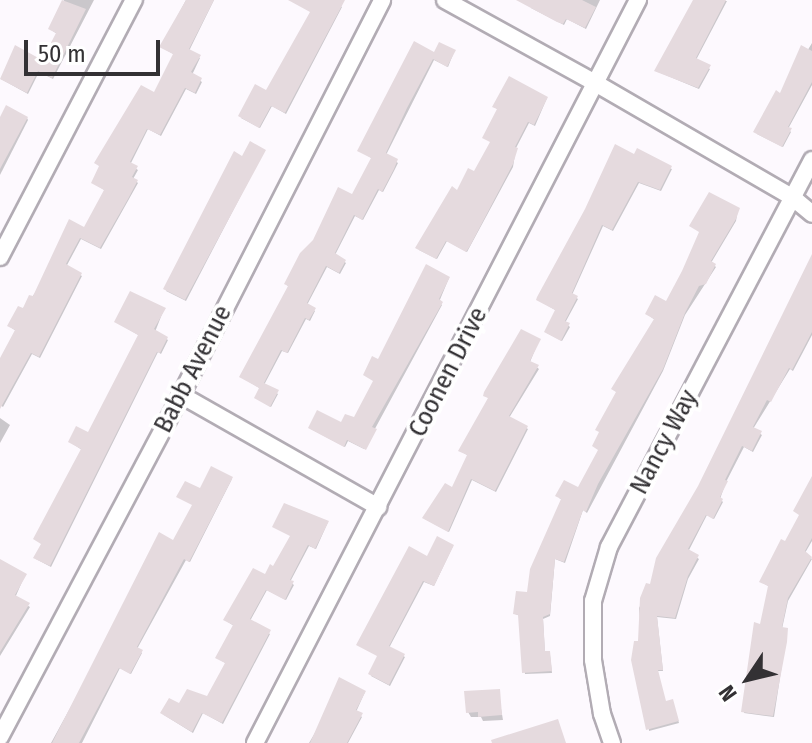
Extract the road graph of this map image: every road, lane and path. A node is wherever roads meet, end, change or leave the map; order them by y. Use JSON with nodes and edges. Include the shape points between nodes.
{"nodes":[{"id":1,"x":134,"y":0,"type":"edge"},
{"id":2,"x":382,"y":0,"type":"edge"},
{"id":3,"x":445,"y":0,"type":"edge"},
{"id":4,"x":638,"y":0,"type":"edge"},
{"id":5,"x":597,"y":84,"type":"junction"},
{"id":6,"x":812,"y":160,"type":"edge"},
{"id":7,"x":792,"y":197,"type":"junction"},
{"id":8,"x":812,"y":214,"type":"edge"},
{"id":9,"x":0,"y":257,"type":"edge"},
{"id":10,"x":181,"y":395,"type":"junction"},
{"id":11,"x":378,"y":507,"type":"junction"},
{"id":12,"x":0,"y":737,"type":"edge"},
{"id":13,"x":255,"y":743,"type":"edge"},
{"id":14,"x":612,"y":743,"type":"edge"}],
"edges":[{"from":1,"to":9,"type":"street"},
{"from":2,"to":10,"type":"street","name":"Babb Avenue"},
{"from":3,"to":5,"type":"street"},
{"from":4,"to":5,"type":"street","name":"Coonen Drive"},
{"from":5,"to":7,"type":"street"},
{"from":5,"to":11,"type":"street","name":"Coonen Drive"},
{"from":6,"to":7,"type":"street","name":"Nancy Way"},
{"from":7,"to":8,"type":"street"},
{"from":7,"to":14,"type":"street","name":"Nancy Way","via":[[609,547],[593,601],[593,660]]},
{"from":10,"to":11,"type":"street"},
{"from":10,"to":12,"type":"street","name":"Babb Avenue"},
{"from":11,"to":13,"type":"street","name":"Coonen Drive"}]}
